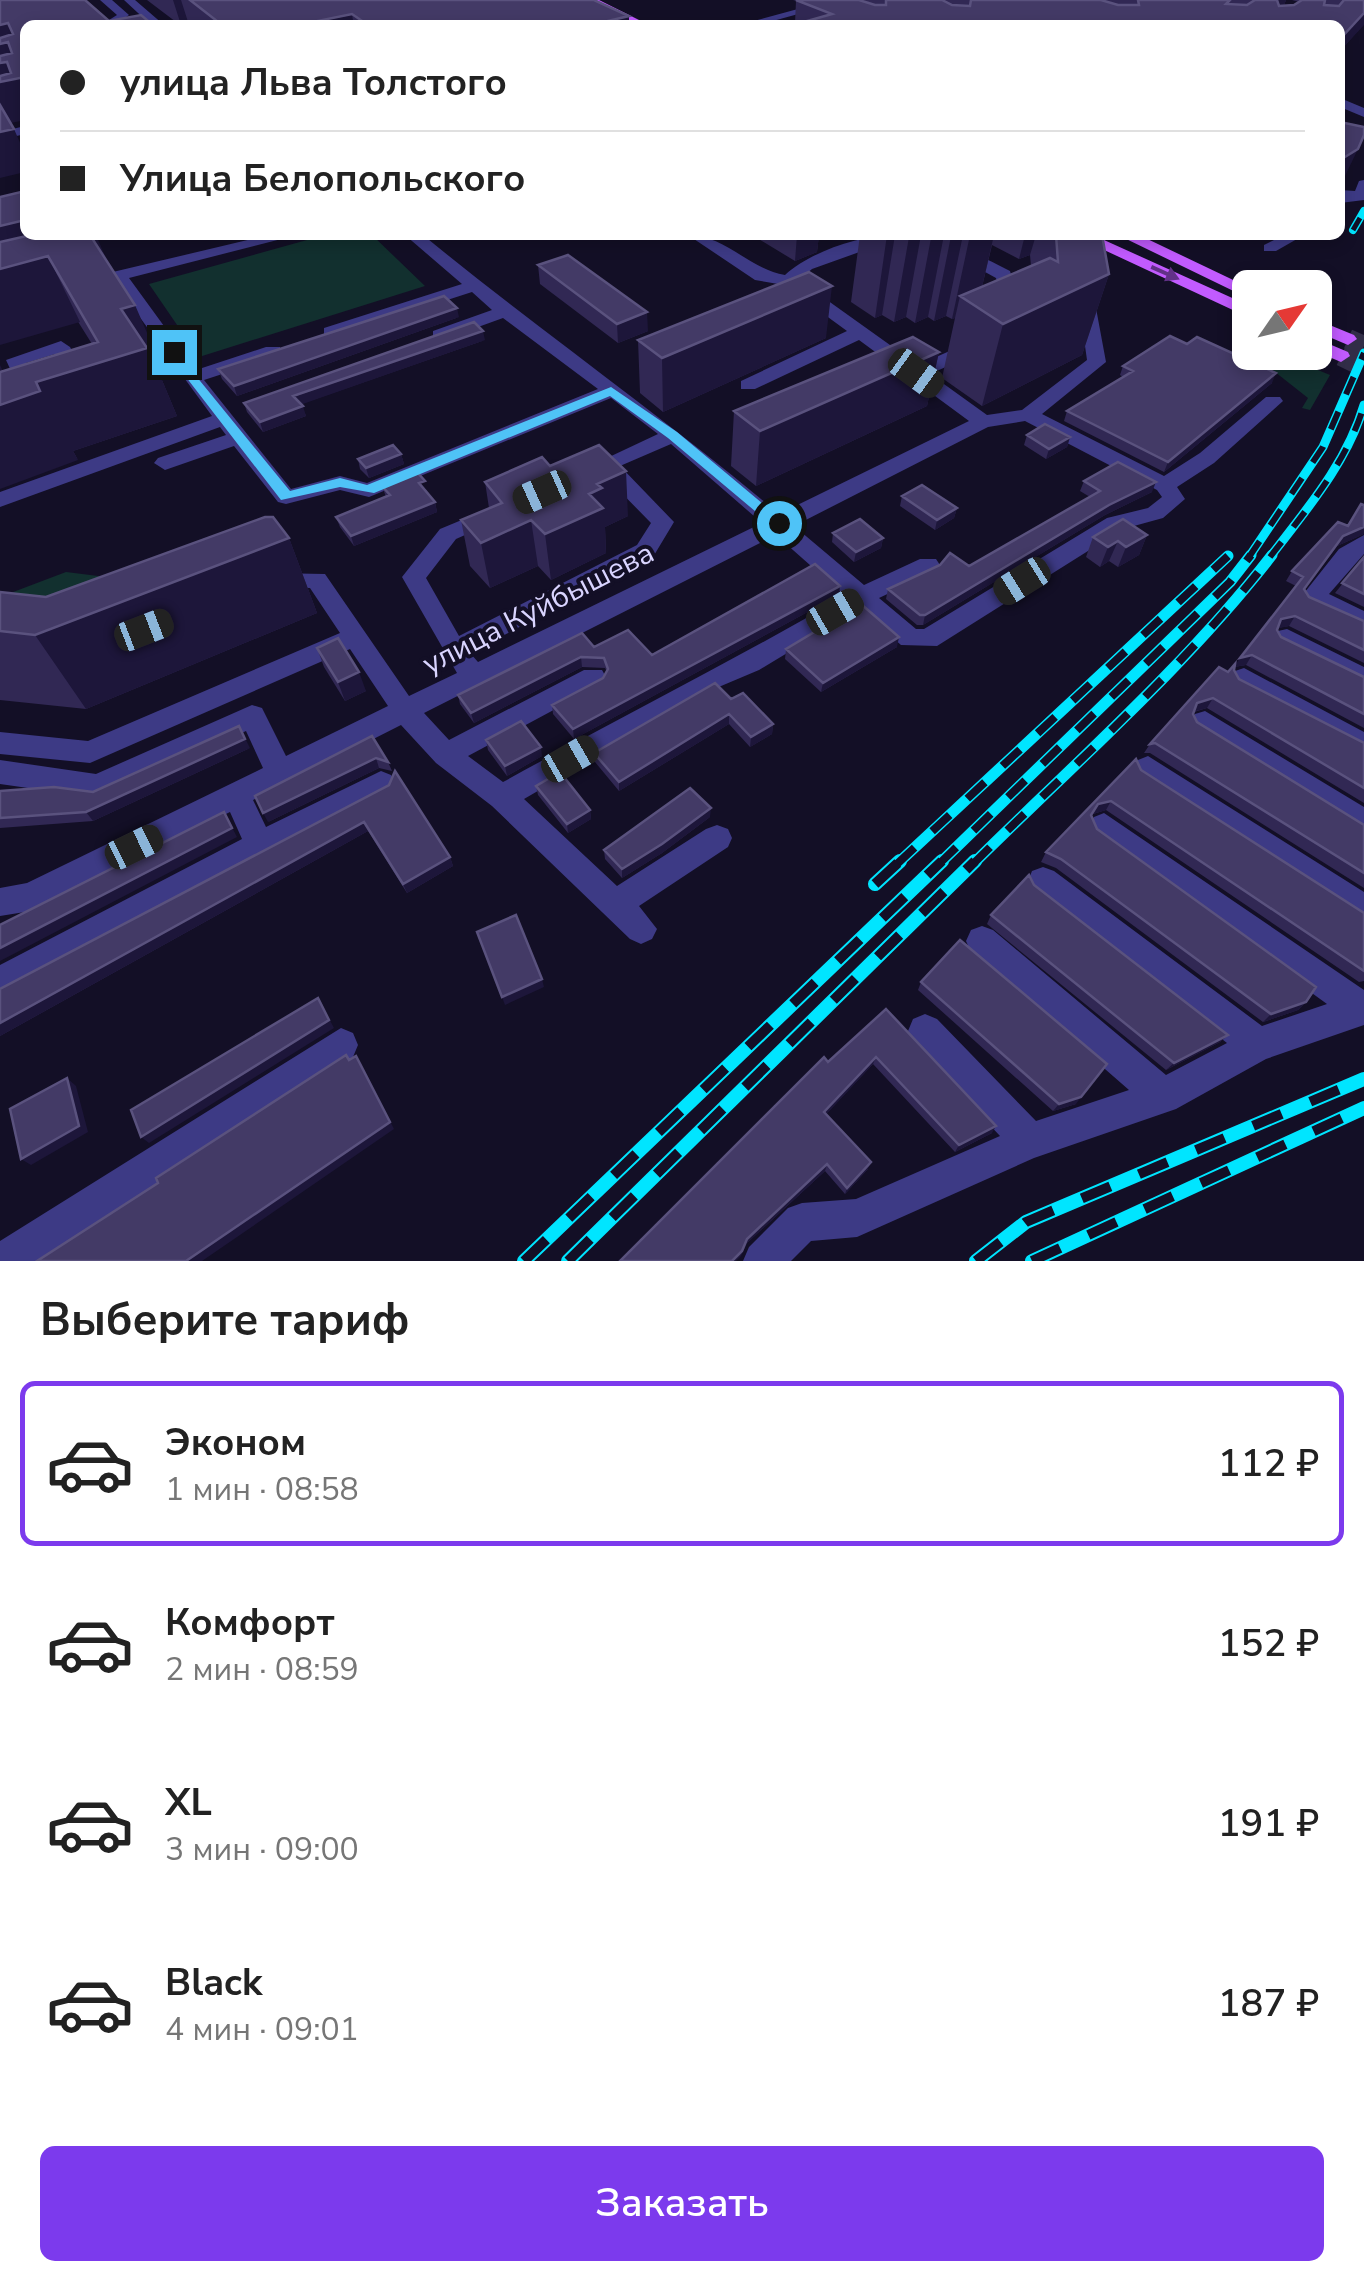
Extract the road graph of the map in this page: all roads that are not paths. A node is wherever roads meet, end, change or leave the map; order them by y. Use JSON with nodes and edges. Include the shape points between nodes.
{"nodes":[{"id":1,"x":105,"y":0,"type":"edge"},
{"id":2,"x":129,"y":0,"type":"edge"},
{"id":3,"x":586,"y":4,"type":"edge"},
{"id":4,"x":842,"y":6,"type":"edge"},
{"id":5,"x":116,"y":20,"type":"edge"},
{"id":6,"x":152,"y":20,"type":"edge"},
{"id":7,"x":609,"y":20,"type":"edge"},
{"id":8,"x":629,"y":20,"type":"edge"},
{"id":9,"x":777,"y":20,"type":"edge"},
{"id":10,"x":1364,"y":184,"type":"edge"},
{"id":11,"x":1345,"y":194,"type":"edge"},
{"id":12,"x":268,"y":240,"type":"edge"},
{"id":13,"x":419,"y":240,"type":"edge"},
{"id":14,"x":704,"y":240,"type":"edge"},
{"id":15,"x":870,"y":240,"type":"edge"},
{"id":16,"x":922,"y":240,"type":"edge"},
{"id":17,"x":1091,"y":240,"type":"edge"},
{"id":18,"x":1137,"y":240,"type":"edge"},
{"id":19,"x":1286,"y":240,"type":"edge"},
{"id":20,"x":1270,"y":248,"type":"dead end"},
{"id":21,"x":118,"y":275,"type":"junction"},
{"id":22,"x":789,"y":281,"type":"junction"},
{"id":23,"x":1232,"y":285,"type":"edge"},
{"id":24,"x":472,"y":286,"type":"junction"},
{"id":25,"x":1085,"y":286,"type":"edge"},
{"id":26,"x":70,"y":288,"type":"edge"},
{"id":27,"x":1232,"y":305,"type":"edge"},
{"id":28,"x":505,"y":312,"type":"junction"},
{"id":29,"x":863,"y":332,"type":"junction"},
{"id":30,"x":1332,"y":338,"type":"edge"},
{"id":31,"x":414,"y":344,"type":"edge"},
{"id":32,"x":1332,"y":346,"type":"edge"},
{"id":33,"x":199,"y":376,"type":"junction"},
{"id":34,"x":907,"y":377,"type":"junction"},
{"id":35,"x":748,"y":386,"type":"dead end"},
{"id":36,"x":611,"y":390,"type":"junction"},
{"id":37,"x":84,"y":391,"type":"edge"},
{"id":38,"x":1273,"y":400,"type":"dead end"},
{"id":39,"x":228,"y":413,"type":"junction"},
{"id":40,"x":1028,"y":415,"type":"junction"},
{"id":41,"x":42,"y":421,"type":"edge"},
{"id":42,"x":983,"y":422,"type":"junction"},
{"id":43,"x":672,"y":435,"type":"junction"},
{"id":44,"x":239,"y":437,"type":"junction"},
{"id":45,"x":165,"y":463,"type":"dead end"},
{"id":46,"x":606,"y":464,"type":"junction"},
{"id":47,"x":571,"y":480,"type":"edge"},
{"id":48,"x":1166,"y":485,"type":"junction"},
{"id":49,"x":0,"y":500,"type":"edge"},
{"id":50,"x":518,"y":503,"type":"edge"},
{"id":51,"x":779,"y":523,"type":"junction"},
{"id":52,"x":1364,"y":543,"type":"edge"},
{"id":53,"x":928,"y":565,"type":"dead end"},
{"id":54,"x":254,"y":588,"type":"edge"},
{"id":55,"x":863,"y":596,"type":"junction"},
{"id":56,"x":1364,"y":622,"type":"edge"},
{"id":57,"x":357,"y":636,"type":"junction"},
{"id":58,"x":1287,"y":638,"type":"edge"},
{"id":59,"x":454,"y":650,"type":"junction"},
{"id":60,"x":474,"y":676,"type":"junction"},
{"id":61,"x":593,"y":678,"type":"edge"},
{"id":62,"x":1244,"y":678,"type":"edge"},
{"id":63,"x":1364,"y":679,"type":"edge"},
{"id":64,"x":406,"y":710,"type":"junction"},
{"id":65,"x":1204,"y":722,"type":"edge"},
{"id":66,"x":0,"y":743,"type":"edge"},
{"id":67,"x":1364,"y":745,"type":"edge"},
{"id":68,"x":446,"y":754,"type":"junction"},
{"id":69,"x":1148,"y":768,"type":"dead end"},
{"id":70,"x":0,"y":772,"type":"edge"},
{"id":71,"x":280,"y":775,"type":"junction"},
{"id":72,"x":381,"y":783,"type":"dead end"},
{"id":73,"x":237,"y":796,"type":"junction"},
{"id":74,"x":502,"y":797,"type":"junction"},
{"id":75,"x":1364,"y":822,"type":"edge"},
{"id":76,"x":1104,"y":826,"type":"dead end"},
{"id":77,"x":717,"y":838,"type":"dead end"},
{"id":78,"x":260,"y":846,"type":"junction"},
{"id":79,"x":1043,"y":880,"type":"dead end"},
{"id":80,"x":0,"y":902,"type":"edge"},
{"id":81,"x":616,"y":904,"type":"junction"},
{"id":82,"x":1364,"y":909,"type":"edge"},
{"id":83,"x":640,"y":929,"type":"dead end"},
{"id":84,"x":982,"y":941,"type":"dead end"},
{"id":85,"x":0,"y":982,"type":"edge"},
{"id":86,"x":1363,"y":1008,"type":"edge"},
{"id":87,"x":924,"y":1032,"type":"dead end"},
{"id":88,"x":341,"y":1045,"type":"dead end"},
{"id":89,"x":1258,"y":1046,"type":"junction"},
{"id":90,"x":1164,"y":1096,"type":"junction"},
{"id":91,"x":1030,"y":1141,"type":"junction"},
{"id":92,"x":4,"y":1261,"type":"edge"},
{"id":93,"x":763,"y":1261,"type":"edge"}],
"edges":[{"from":1,"to":5,"type":"street","via":[[124,16]]},
{"from":2,"to":6,"type":"street"},
{"from":3,"to":7,"type":"main road"},
{"from":3,"to":8,"type":"main road"},
{"from":4,"to":9,"type":"street"},
{"from":10,"to":11,"type":"street","via":[[1362,196]]},
{"from":12,"to":21,"type":"street"},
{"from":13,"to":24,"type":"street"},
{"from":14,"to":22,"type":"street","via":[[761,276]]},
{"from":15,"to":22,"type":"street","via":[[831,249]]},
{"from":16,"to":34,"type":"street","via":[[1004,275],[1008,332]]},
{"from":17,"to":27,"type":"main road","one_way":true},
{"from":18,"to":23,"type":"main road"},
{"from":19,"to":20,"type":"street"},
{"from":21,"to":26,"type":"street"},
{"from":21,"to":33,"type":"street"},
{"from":22,"to":29,"type":"street"},
{"from":24,"to":28,"type":"street"},
{"from":24,"to":33,"type":"street"},
{"from":25,"to":40,"type":"street","name":"улица Куйбышева","via":[[1098,362]]},
{"from":28,"to":31,"type":"street"},
{"from":28,"to":36,"type":"street"},
{"from":29,"to":34,"type":"street"},
{"from":29,"to":35,"type":"street"},
{"from":30,"to":32,"type":"main road","via":[[1344,348]]},
{"from":33,"to":39,"type":"street"},
{"from":34,"to":42,"type":"street"},
{"from":36,"to":43,"type":"street"},
{"from":36,"to":44,"type":"street","via":[[368,490],[340,482],[286,496]]},
{"from":37,"to":41,"type":"street","via":[[60,347],[15,360]]},
{"from":38,"to":48,"type":"street"},
{"from":39,"to":44,"type":"street"},
{"from":39,"to":49,"type":"street"},
{"from":40,"to":42,"type":"street","name":"улица Куйбышева"},
{"from":40,"to":48,"type":"street"},
{"from":42,"to":51,"type":"street","name":"улица Куйбышева"},
{"from":43,"to":46,"type":"street"},
{"from":43,"to":51,"type":"street"},
{"from":44,"to":45,"type":"street"},
{"from":46,"to":47,"type":"street"},
{"from":46,"to":59,"type":"street","via":[[663,522],[645,551]]},
{"from":48,"to":55,"type":"street","via":[[1174,499],[1155,513],[1116,524],[928,639],[910,638]]},
{"from":50,"to":59,"type":"street","via":[[448,534],[414,577]]},
{"from":51,"to":55,"type":"street"},
{"from":51,"to":60,"type":"street","name":"улица Куйбышева"},
{"from":52,"to":56,"type":"street","via":[[1313,597]]},
{"from":53,"to":55,"type":"street"},
{"from":54,"to":57,"type":"street","via":[[271,580],[317,580]]},
{"from":55,"to":74,"type":"street"},
{"from":57,"to":64,"type":"street"},
{"from":57,"to":66,"type":"street","via":[[90,752]]},
{"from":58,"to":63,"type":"street"},
{"from":59,"to":60,"type":"street"},
{"from":60,"to":64,"type":"street","name":"улица Куйбышева"},
{"from":61,"to":68,"type":"street"},
{"from":62,"to":67,"type":"street"},
{"from":64,"to":68,"type":"street"},
{"from":64,"to":71,"type":"street","name":"улица Куйбышева"},
{"from":65,"to":75,"type":"street"},
{"from":68,"to":74,"type":"street"},
{"from":69,"to":82,"type":"street"},
{"from":70,"to":71,"type":"street","via":[[98,786],[252,716]]},
{"from":71,"to":73,"type":"street","name":"улица Куйбышева"},
{"from":72,"to":78,"type":"street"},
{"from":73,"to":78,"type":"street"},
{"from":73,"to":80,"type":"street","name":"улица Куйбышева","via":[[30,897]]},
{"from":74,"to":81,"type":"street"},
{"from":76,"to":86,"type":"street"},
{"from":77,"to":81,"type":"street"},
{"from":78,"to":85,"type":"street"},
{"from":79,"to":89,"type":"street"},
{"from":81,"to":83,"type":"street"},
{"from":84,"to":90,"type":"street"},
{"from":86,"to":89,"type":"street"},
{"from":87,"to":91,"type":"street"},
{"from":88,"to":92,"type":"street"},
{"from":89,"to":90,"type":"street"},
{"from":90,"to":91,"type":"street"},
{"from":91,"to":93,"type":"street","via":[[857,1218],[802,1222]]}]}
